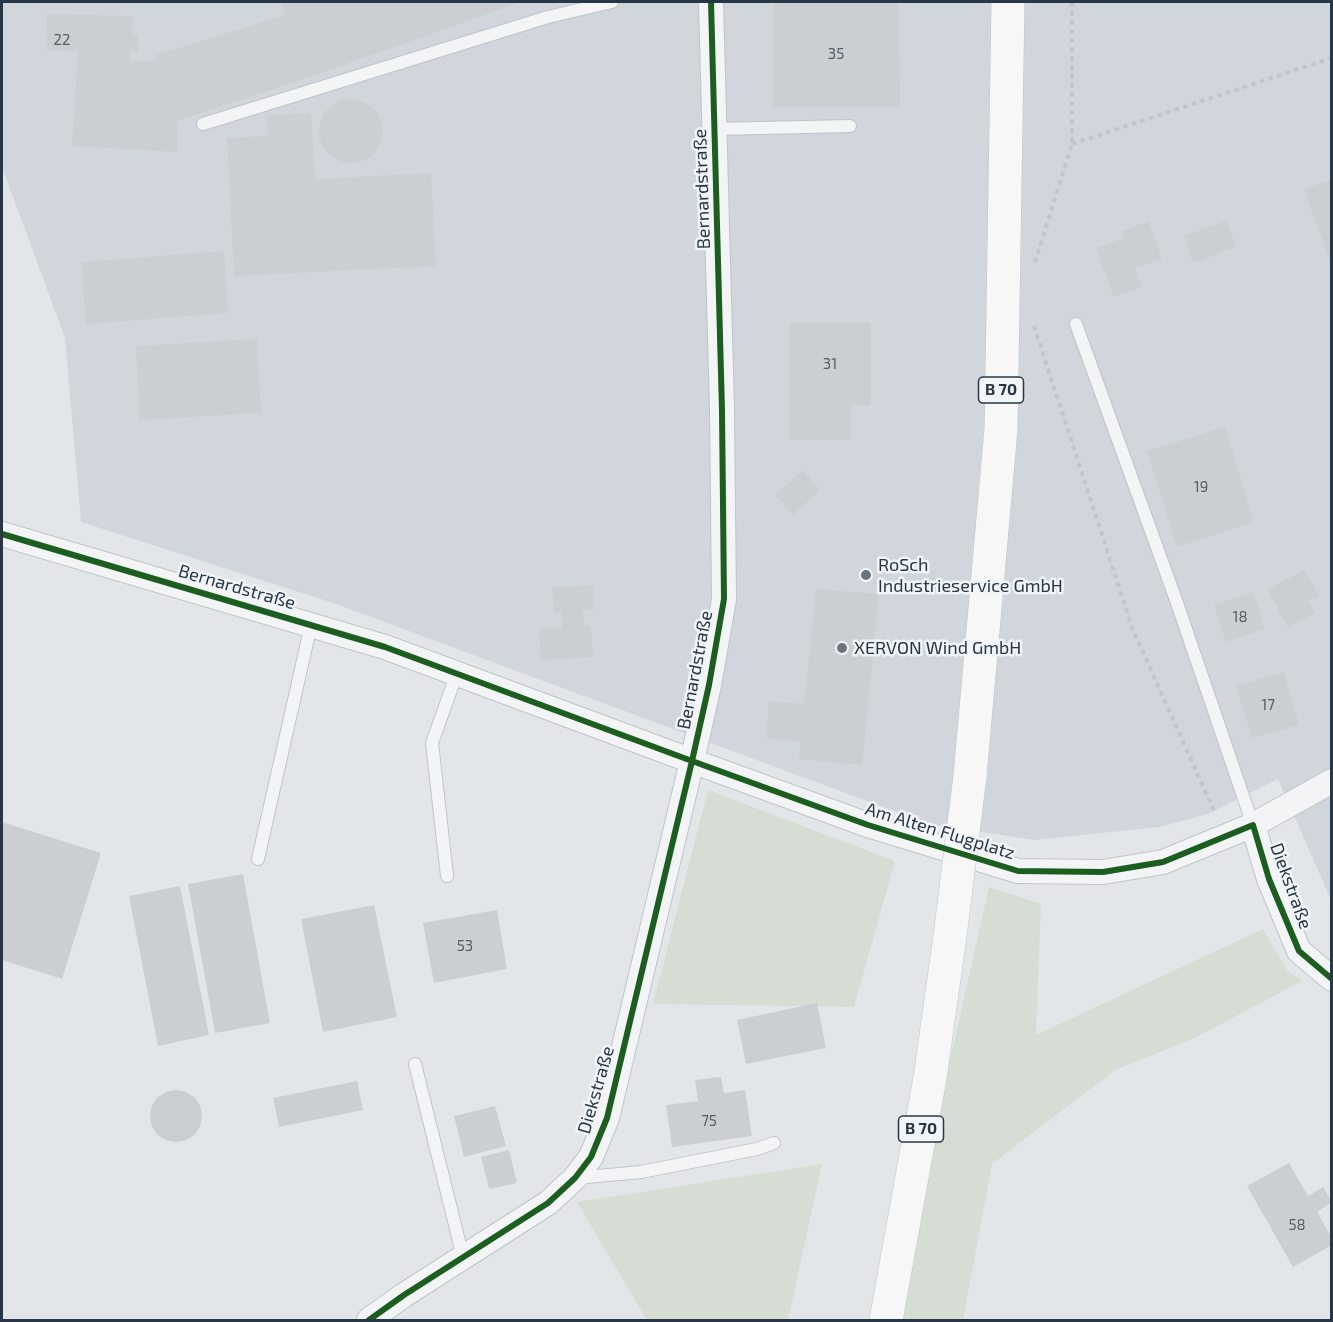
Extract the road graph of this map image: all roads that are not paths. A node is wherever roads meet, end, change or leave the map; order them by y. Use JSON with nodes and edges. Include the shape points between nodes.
{"nodes":[{"id":1,"x":612,"y":2,"type":"edge"},
{"id":2,"x":711,"y":2,"type":"edge"},
{"id":3,"x":1008,"y":2,"type":"edge"},
{"id":4,"x":580,"y":5,"type":"edge"},
{"id":5,"x":203,"y":124,"type":"dead end"},
{"id":6,"x":850,"y":126,"type":"dead end"},
{"id":7,"x":715,"y":129,"type":"junction"},
{"id":8,"x":1076,"y":324,"type":"dead end"},
{"id":9,"x":2,"y":534,"type":"edge"},
{"id":10,"x":311,"y":625,"type":"junction"},
{"id":11,"x":457,"y":673,"type":"junction"},
{"id":12,"x":692,"y":761,"type":"junction"},
{"id":13,"x":1332,"y":781,"type":"edge"},
{"id":14,"x":1253,"y":825,"type":"junction"},
{"id":15,"x":258,"y":859,"type":"dead end"},
{"id":16,"x":447,"y":876,"type":"dead end"},
{"id":17,"x":1332,"y":979,"type":"edge"},
{"id":18,"x":414,"y":1064,"type":"dead end"},
{"id":19,"x":774,"y":1143,"type":"dead end"},
{"id":20,"x":575,"y":1178,"type":"junction"},
{"id":21,"x":463,"y":1257,"type":"junction"},
{"id":22,"x":369,"y":1320,"type":"edge"},
{"id":23,"x":886,"y":1320,"type":"edge"}],
"edges":[{"from":1,"to":4,"type":"lane"},
{"from":2,"to":7,"type":"street","name":"Bernardstraße"},
{"from":3,"to":23,"type":"main road","number":"B 70","bridge":true,"via":[[1001,429],[970,776],[930,1078]]},
{"from":4,"to":5,"type":"lane"},
{"from":6,"to":7,"type":"lane"},
{"from":7,"to":12,"type":"street","name":"Bernardstraße","via":[[724,598]]},
{"from":8,"to":14,"type":"lane"},
{"from":9,"to":10,"type":"street","name":"Bernardstraße"},
{"from":10,"to":11,"type":"street","name":"Bernardstraße"},
{"from":10,"to":15,"type":"lane"},
{"from":11,"to":12,"type":"street","name":"Bernardstraße"},
{"from":11,"to":16,"type":"lane","via":[[432,743]]},
{"from":12,"to":14,"type":"street","name":"Am Alten Flugplatz","via":[[868,825],[1018,871],[1103,872],[1163,862]]},
{"from":12,"to":20,"type":"street","name":"Diekstraße","via":[[607,1118],[591,1157]]},
{"from":13,"to":14,"type":"street","name":"Am Alten Flugplatz"},
{"from":14,"to":17,"type":"street","name":"Diekstraße","via":[[1269,879],[1299,951]]},
{"from":18,"to":21,"type":"lane"},
{"from":19,"to":20,"type":"lane","via":[[641,1172]]},
{"from":20,"to":21,"type":"street","name":"Diekstraße","via":[[548,1203]]},
{"from":21,"to":22,"type":"street","name":"Diekstraße"}]}
